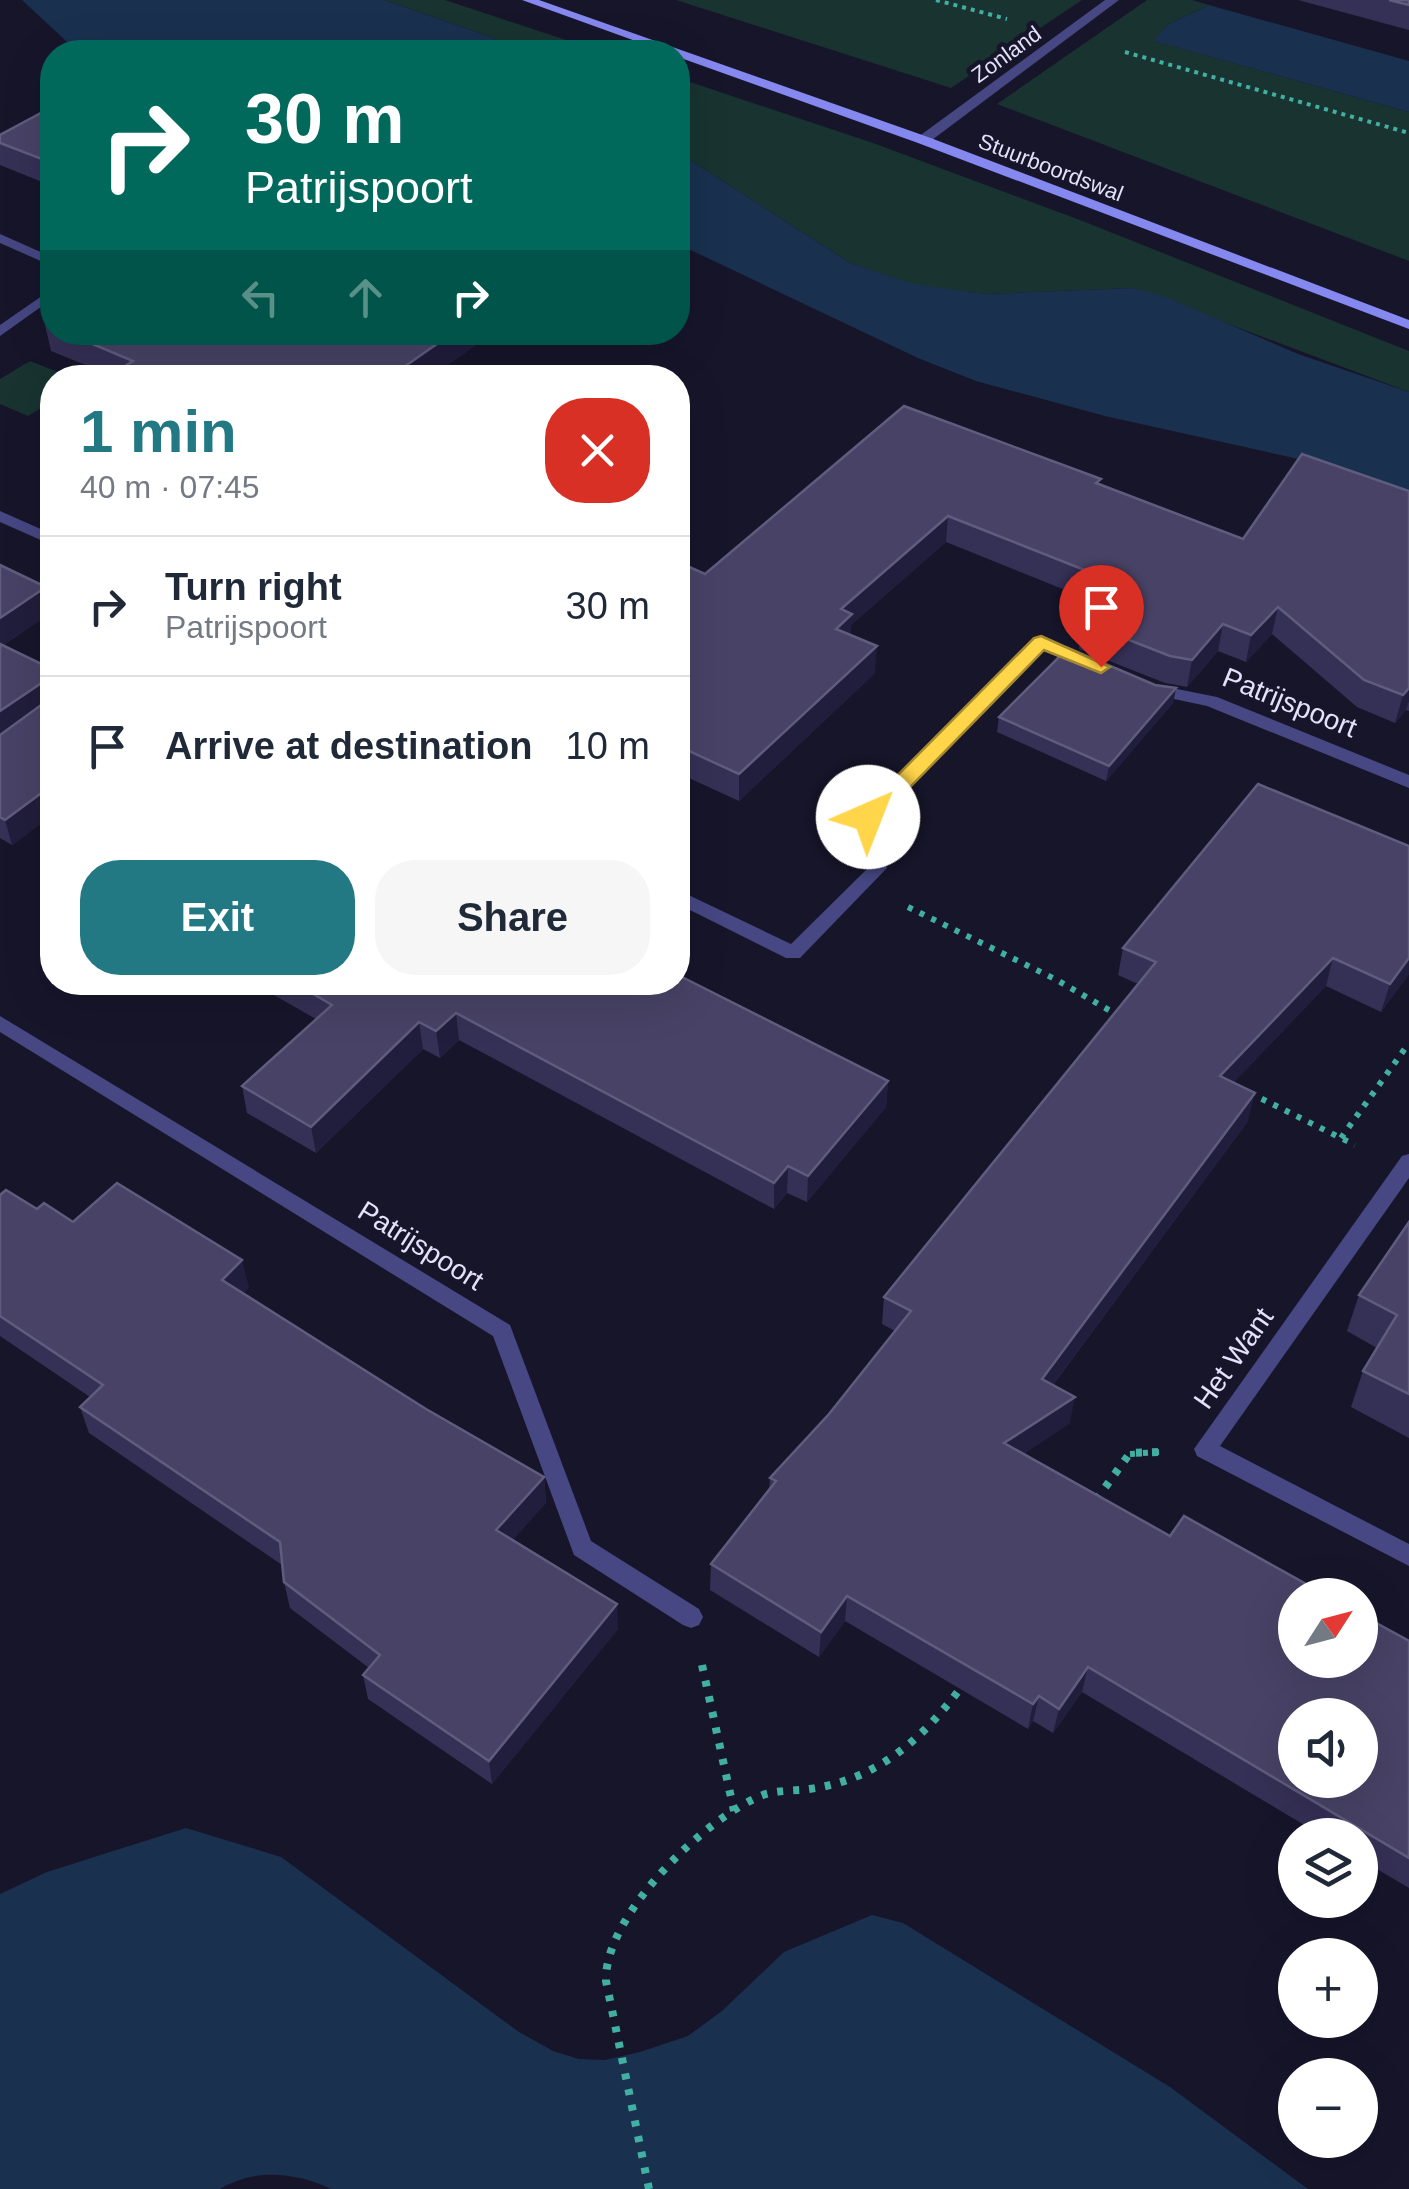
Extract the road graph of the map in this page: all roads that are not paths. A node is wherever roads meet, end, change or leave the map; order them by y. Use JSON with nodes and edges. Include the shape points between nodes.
{"nodes":[{"id":1,"x":528,"y":0,"type":"edge"},
{"id":2,"x":1113,"y":0,"type":"edge"},
{"id":3,"x":640,"y":40,"type":"edge"},
{"id":4,"x":690,"y":58,"type":"edge"},
{"id":5,"x":923,"y":140,"type":"junction"},
{"id":6,"x":0,"y":238,"type":"edge"},
{"id":7,"x":40,"y":256,"type":"edge"},
{"id":8,"x":40,"y":302,"type":"edge"},
{"id":9,"x":1409,"y":325,"type":"edge"},
{"id":10,"x":0,"y":332,"type":"edge"},
{"id":11,"x":0,"y":516,"type":"edge"},
{"id":12,"x":40,"y":534,"type":"edge"},
{"id":13,"x":1409,"y":782,"type":"edge"},
{"id":14,"x":690,"y":902,"type":"edge"},
{"id":15,"x":0,"y":1023,"type":"edge"},
{"id":16,"x":1406,"y":1165,"type":"edge"},
{"id":17,"x":1409,"y":1556,"type":"edge"},
{"id":18,"x":691,"y":1617,"type":"road end"}],
"edges":[{"from":1,"to":3,"type":"street","name":"Stuurboordswal"},
{"from":2,"to":5,"type":"street","name":"Zonland"},
{"from":4,"to":5,"type":"street","name":"Stuurboordswal"},
{"from":5,"to":9,"type":"street","name":"Stuurboordswal"},
{"from":6,"to":7,"type":"street"},
{"from":8,"to":10,"type":"street"},
{"from":11,"to":12,"type":"street"},
{"from":13,"to":14,"type":"street","name":"Patrijspoort","via":[[1211,701],[1160,692],[1041,642],[868,817],[878,868],[793,953]]},
{"from":15,"to":18,"type":"street","name":"Patrijspoort","via":[[502,1331],[582,1548]]},
{"from":16,"to":17,"type":"street","name":"Het Want","via":[[1205,1448]]}]}
